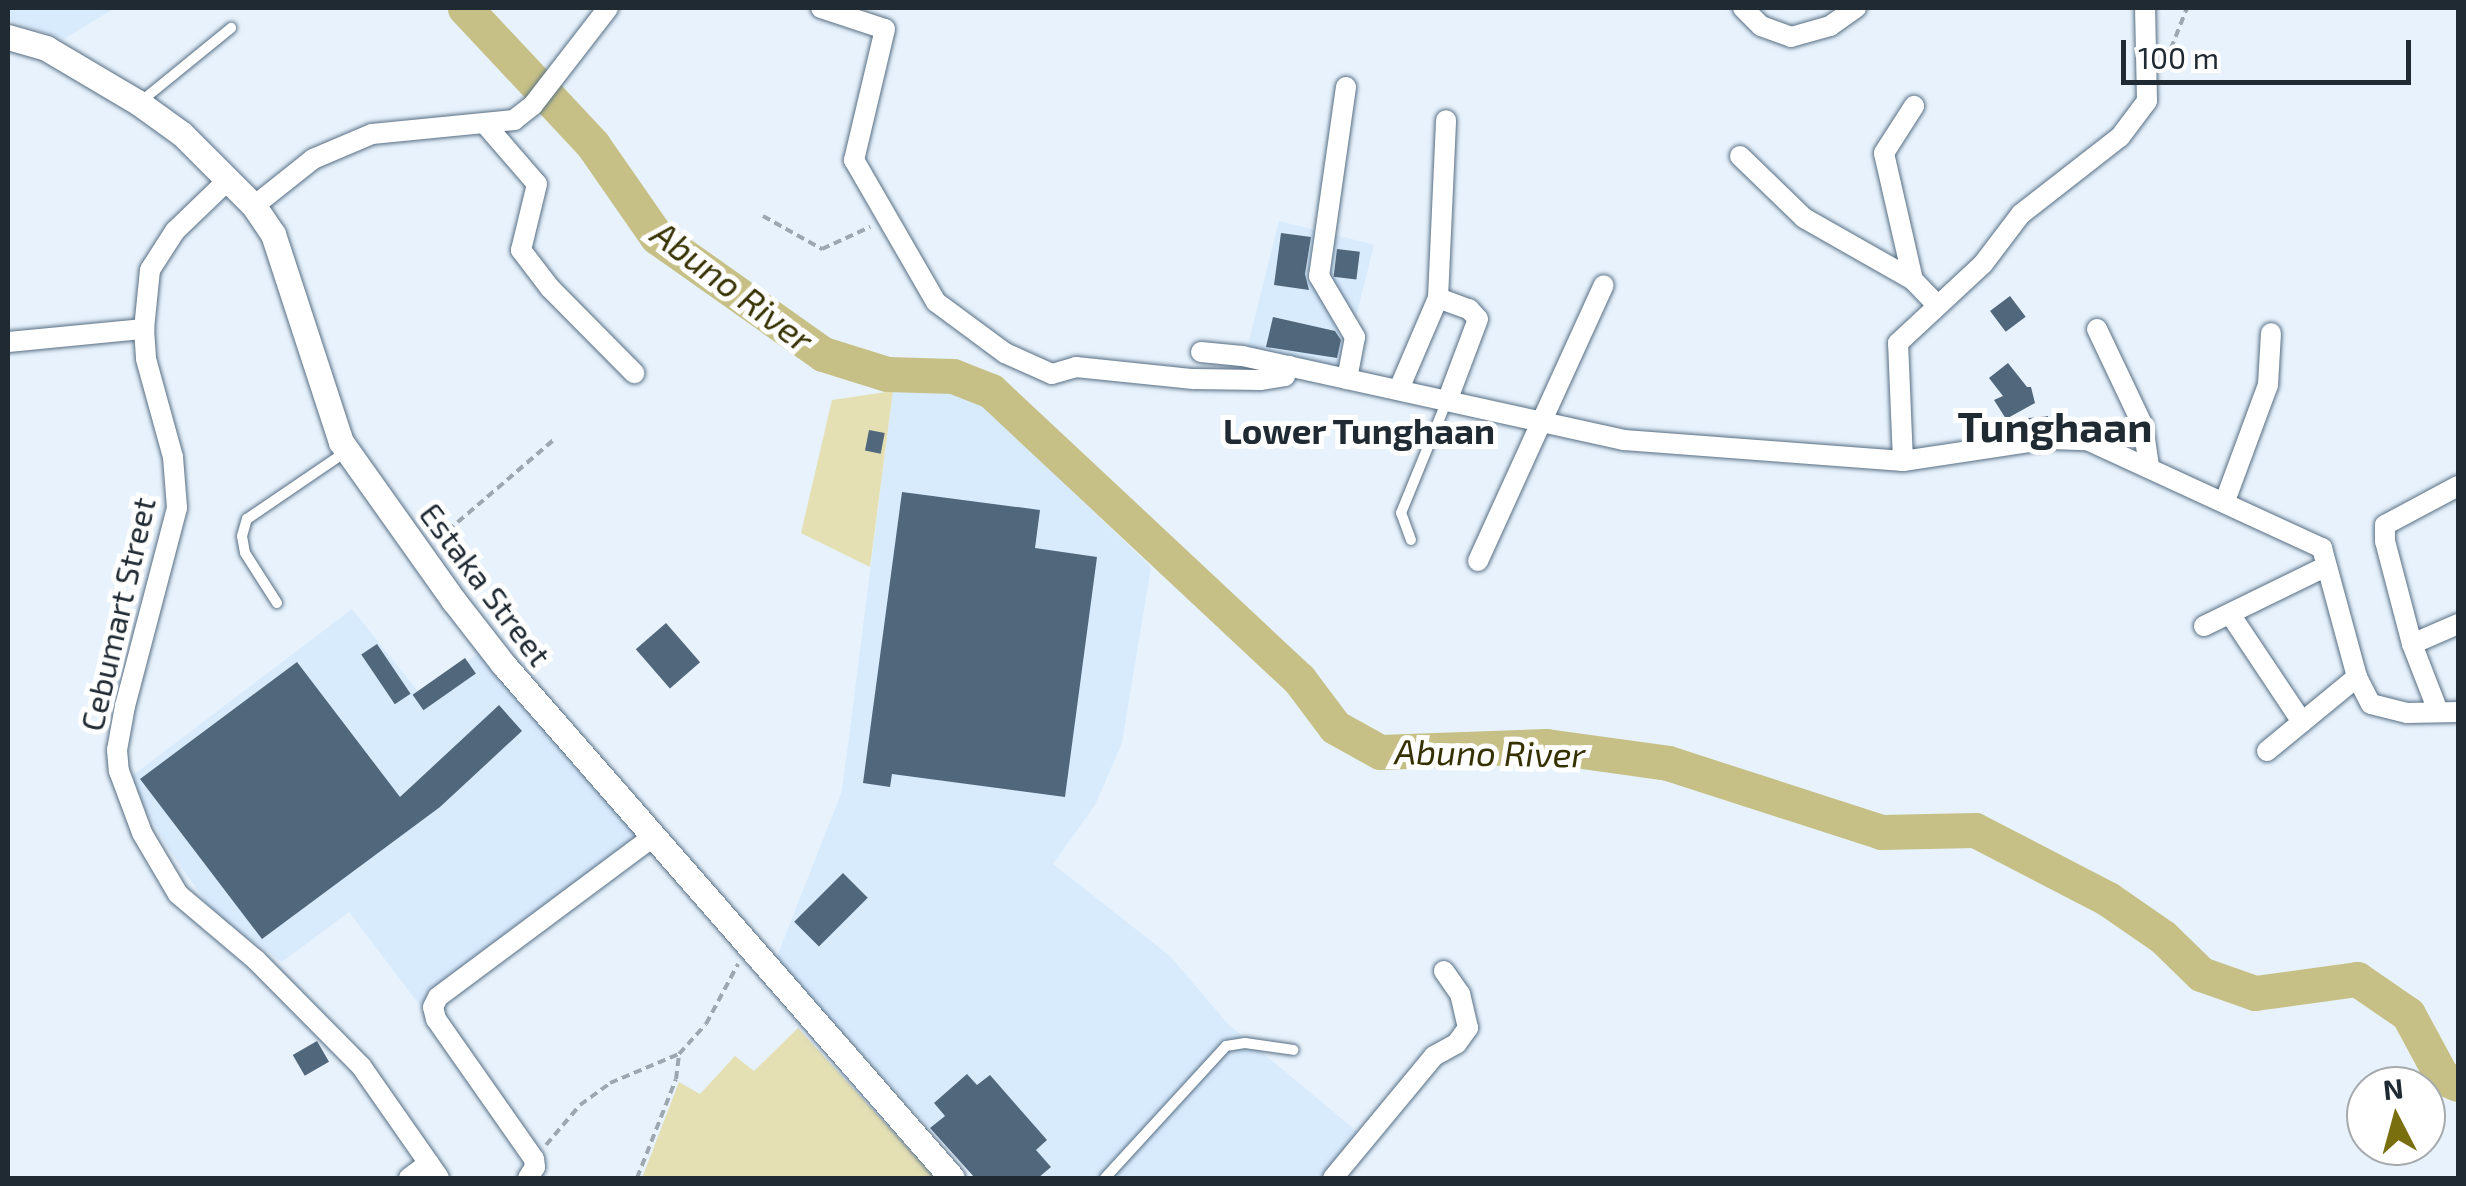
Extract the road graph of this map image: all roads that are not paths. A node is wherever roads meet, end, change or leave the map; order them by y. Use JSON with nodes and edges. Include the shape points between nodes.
{"nodes":[{"id":1,"x":608,"y":8,"type":"edge"},
{"id":2,"x":821,"y":8,"type":"edge"},
{"id":3,"x":1743,"y":8,"type":"edge"},
{"id":4,"x":1856,"y":8,"type":"edge"},
{"id":5,"x":2145,"y":8,"type":"edge"},
{"id":6,"x":231,"y":28,"type":"dead end"},
{"id":7,"x":8,"y":37,"type":"edge"},
{"id":8,"x":1346,"y":87,"type":"dead end"},
{"id":9,"x":139,"y":102,"type":"junction"},
{"id":10,"x":1914,"y":106,"type":"dead end"},
{"id":11,"x":1446,"y":120,"type":"dead end"},
{"id":12,"x":486,"y":124,"type":"junction"},
{"id":13,"x":1740,"y":156,"type":"dead end"},
{"id":14,"x":229,"y":179,"type":"junction"},
{"id":15,"x":254,"y":206,"type":"junction"},
{"id":16,"x":1913,"y":280,"type":"junction"},
{"id":17,"x":1604,"y":285,"type":"dead end"},
{"id":18,"x":1438,"y":298,"type":"junction"},
{"id":19,"x":1936,"y":304,"type":"junction"},
{"id":20,"x":144,"y":329,"type":"junction"},
{"id":21,"x":2097,"y":329,"type":"dead end"},
{"id":22,"x":2271,"y":333,"type":"dead end"},
{"id":23,"x":8,"y":342,"type":"edge"},
{"id":24,"x":1201,"y":352,"type":"dead end"},
{"id":25,"x":1290,"y":366,"type":"junction"},
{"id":26,"x":634,"y":373,"type":"dead end"},
{"id":27,"x":1347,"y":378,"type":"junction"},
{"id":28,"x":1400,"y":390,"type":"junction"},
{"id":29,"x":1448,"y":399,"type":"junction"},
{"id":30,"x":1543,"y":423,"type":"junction"},
{"id":31,"x":347,"y":451,"type":"junction"},
{"id":32,"x":1903,"y":461,"type":"junction"},
{"id":33,"x":2149,"y":466,"type":"junction"},
{"id":34,"x":2458,"y":486,"type":"edge"},
{"id":35,"x":2224,"y":501,"type":"junction"},
{"id":36,"x":1412,"y":540,"type":"dead end"},
{"id":37,"x":1478,"y":561,"type":"dead end"},
{"id":38,"x":2325,"y":567,"type":"junction"},
{"id":39,"x":277,"y":603,"type":"dead end"},
{"id":40,"x":2230,"y":614,"type":"junction"},
{"id":41,"x":2458,"y":624,"type":"edge"},
{"id":42,"x":2204,"y":626,"type":"dead end"},
{"id":43,"x":2412,"y":644,"type":"junction"},
{"id":44,"x":2358,"y":677,"type":"junction"},
{"id":45,"x":2448,"y":712,"type":"edge"},
{"id":46,"x":2302,"y":722,"type":"junction"},
{"id":47,"x":2267,"y":751,"type":"dead end"},
{"id":48,"x":653,"y":838,"type":"junction"},
{"id":49,"x":1444,"y":970,"type":"dead end"},
{"id":50,"x":1294,"y":1050,"type":"dead end"},
{"id":51,"x":531,"y":1169,"type":"edge"},
{"id":52,"x":434,"y":1171,"type":"edge"},
{"id":53,"x":409,"y":1178,"type":"edge"},
{"id":54,"x":952,"y":1178,"type":"edge"},
{"id":55,"x":1105,"y":1178,"type":"edge"},
{"id":56,"x":1333,"y":1178,"type":"edge"}],
"edges":[{"from":1,"to":12,"type":"street","via":[[532,105],[514,120]]},
{"from":2,"to":25,"type":"street","via":[[885,29],[854,160],[936,302],[1029,367],[1052,374],[1076,368],[1260,380],[1285,376]]},
{"from":3,"to":4,"type":"street","via":[[1761,26],[1792,37],[1830,26]]},
{"from":5,"to":19,"type":"street","via":[[2146,101],[2120,137],[2021,214],[1983,264]]},
{"from":6,"to":9,"type":"lane"},
{"from":7,"to":9,"type":"street","name":"Estaka Street","via":[[46,48]]},
{"from":8,"to":27,"type":"street","via":[[1319,276],[1355,337]]},
{"from":9,"to":14,"type":"street","name":"Estaka Street"},
{"from":10,"to":16,"type":"street","via":[[1884,152]]},
{"from":11,"to":18,"type":"street"},
{"from":12,"to":15,"type":"street","via":[[372,134],[313,159]]},
{"from":12,"to":26,"type":"street","via":[[537,184],[521,250]]},
{"from":13,"to":16,"type":"street","via":[[1804,218]]},
{"from":14,"to":15,"type":"street","name":"Estaka Street"},
{"from":14,"to":20,"type":"street","name":"Cebumart Street","via":[[160,250],[150,270]]},
{"from":15,"to":31,"type":"street","name":"Estaka Street","via":[[273,234]]},
{"from":16,"to":19,"type":"street"},
{"from":17,"to":30,"type":"street"},
{"from":18,"to":28,"type":"street"},
{"from":18,"to":29,"type":"street","via":[[1478,320]]},
{"from":19,"to":32,"type":"street","via":[[1898,343]]},
{"from":20,"to":23,"type":"street"},
{"from":20,"to":52,"type":"street","name":"Cebumart Street","via":[[178,508],[125,706],[119,771],[142,833],[178,894],[256,960],[361,1066]]},
{"from":21,"to":33,"type":"street","via":[[2143,426]]},
{"from":22,"to":35,"type":"street","via":[[2268,385]]},
{"from":24,"to":25,"type":"street"},
{"from":25,"to":27,"type":"street"},
{"from":27,"to":28,"type":"street"},
{"from":28,"to":29,"type":"street"},
{"from":29,"to":30,"type":"street"},
{"from":29,"to":36,"type":"lane","via":[[1403,505]]},
{"from":30,"to":32,"type":"street","via":[[1624,440]]},
{"from":30,"to":37,"type":"street"},
{"from":31,"to":39,"type":"lane","via":[[247,519],[245,552]]},
{"from":31,"to":48,"type":"street","name":"Estaka Street","via":[[503,664]]},
{"from":32,"to":33,"type":"street","via":[[2050,439],[2088,440]]},
{"from":33,"to":35,"type":"street"},
{"from":34,"to":43,"type":"street","via":[[2385,525]]},
{"from":35,"to":38,"type":"street","via":[[2322,548]]},
{"from":38,"to":40,"type":"street"},
{"from":38,"to":44,"type":"street"},
{"from":40,"to":42,"type":"street"},
{"from":40,"to":46,"type":"street"},
{"from":41,"to":43,"type":"street"},
{"from":43,"to":45,"type":"street"},
{"from":44,"to":45,"type":"street","via":[[2371,704],[2407,714]]},
{"from":44,"to":46,"type":"street"},
{"from":46,"to":47,"type":"street"},
{"from":48,"to":51,"type":"street","via":[[438,996],[436,1018]]},
{"from":48,"to":54,"type":"street","name":"Estaka Street"},
{"from":49,"to":56,"type":"street","via":[[1460,994],[1468,1028],[1434,1056]]},
{"from":50,"to":55,"type":"lane","via":[[1245,1042],[1226,1046]]},
{"from":52,"to":53,"type":"street"}]}
